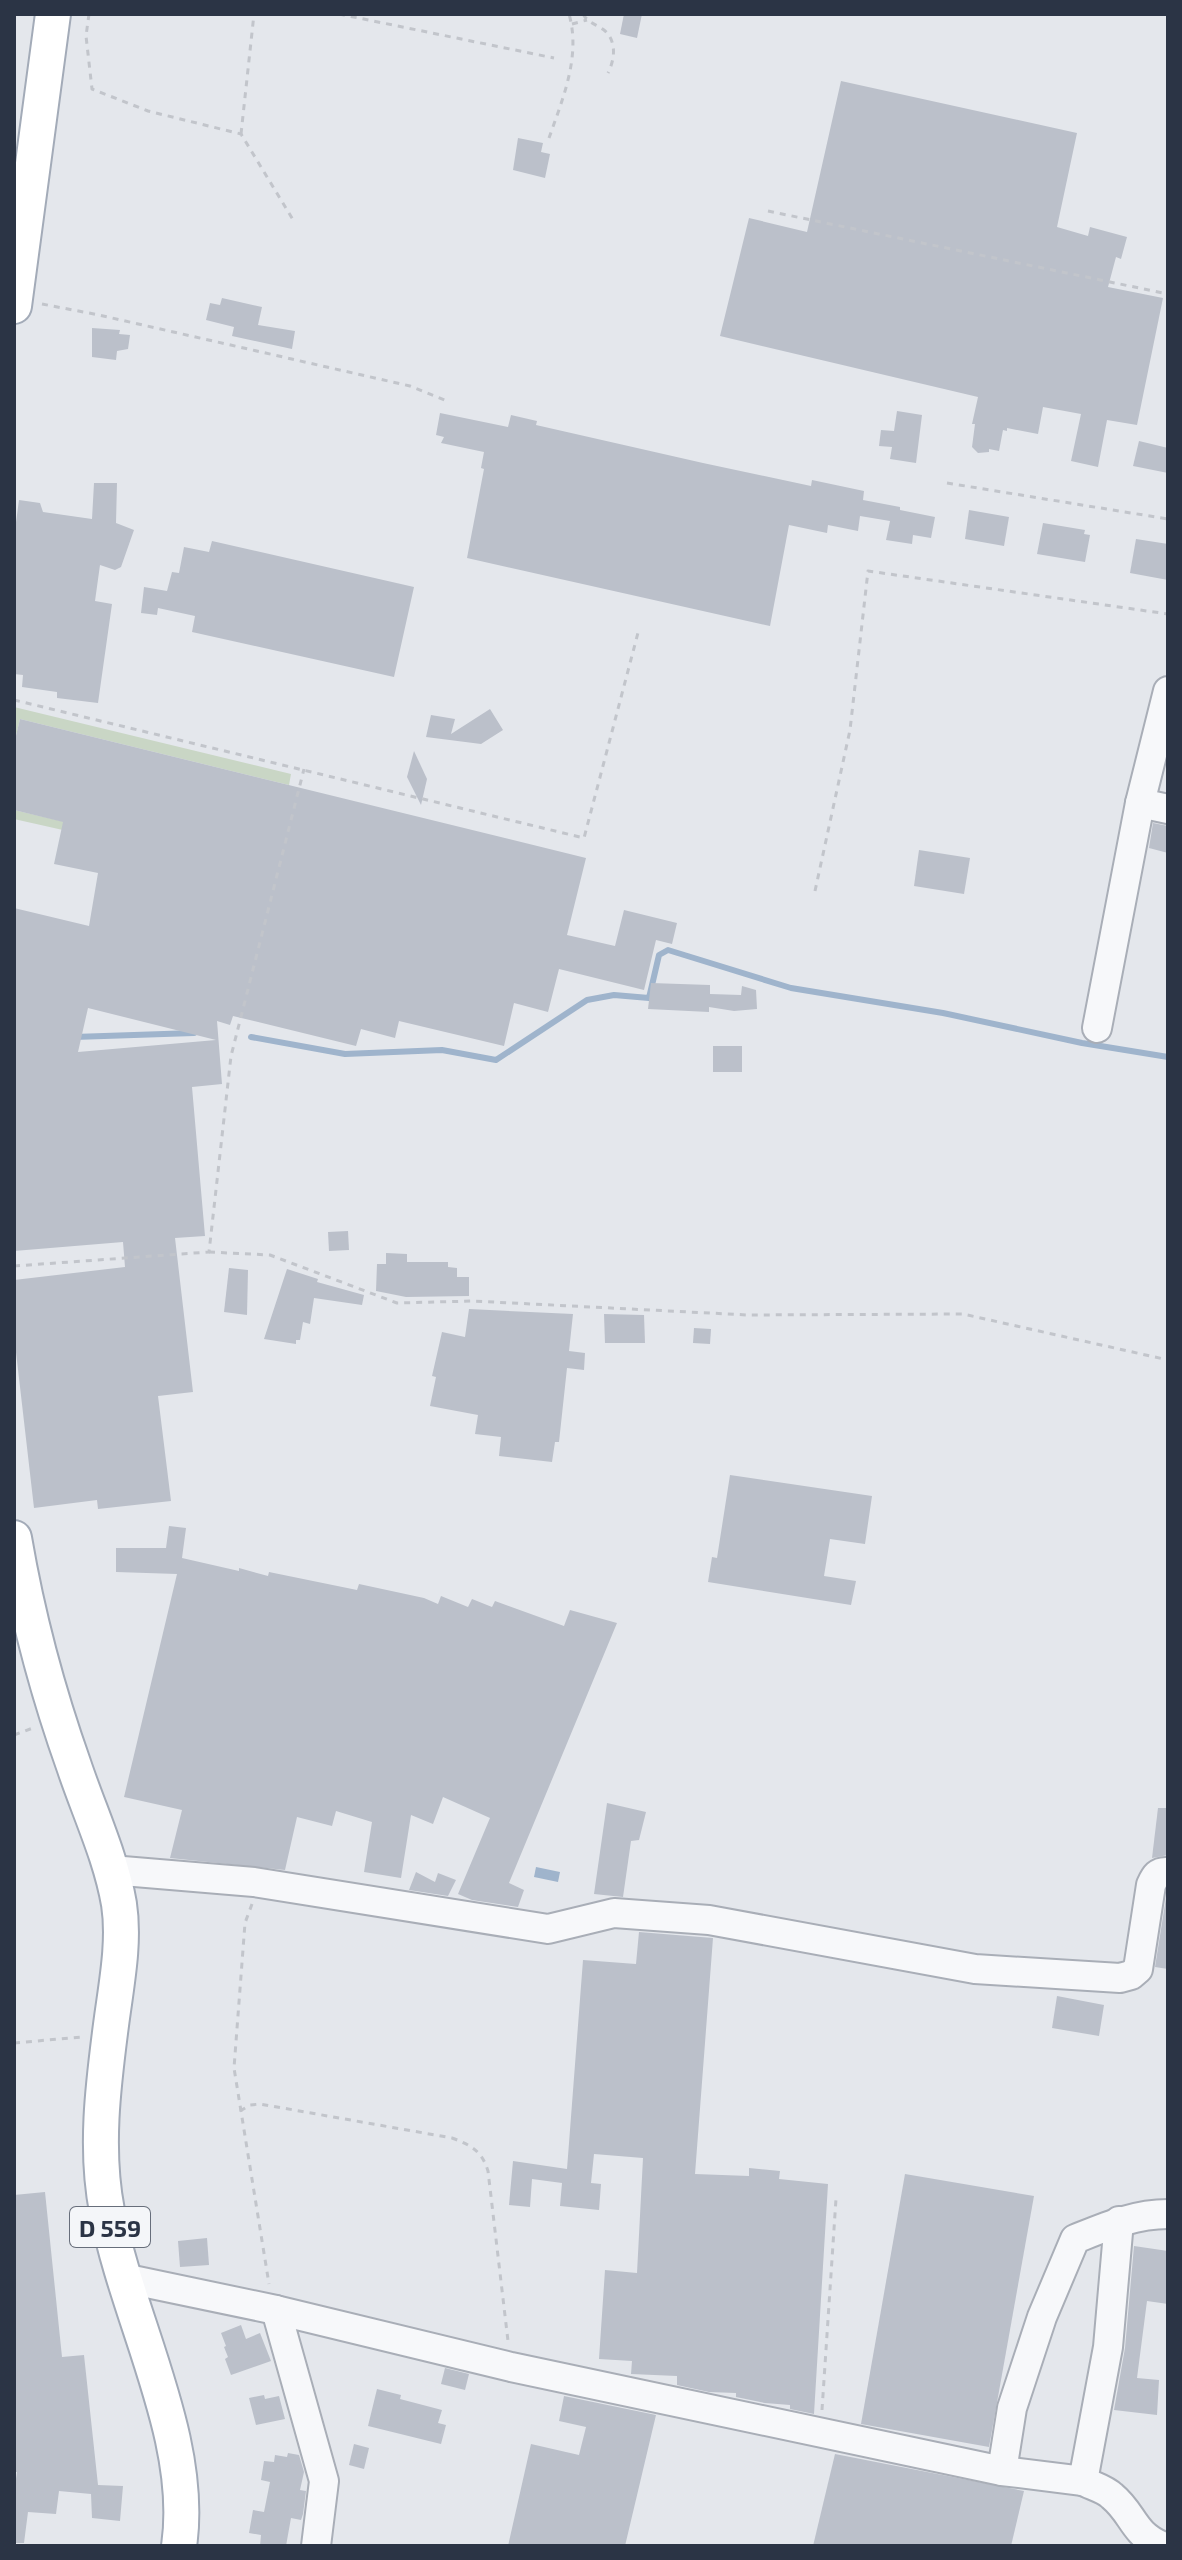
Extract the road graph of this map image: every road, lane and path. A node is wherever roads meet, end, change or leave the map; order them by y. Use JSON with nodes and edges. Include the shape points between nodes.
{"nodes":[{"id":1,"x":53,"y":14,"type":"edge"},
{"id":2,"x":89,"y":14,"type":"edge"},
{"id":3,"x":254,"y":14,"type":"edge"},
{"id":4,"x":339,"y":14,"type":"edge"},
{"id":5,"x":569,"y":14,"type":"edge"},
{"id":6,"x":583,"y":14,"type":"edge"},
{"id":7,"x":587,"y":20,"type":"junction"},
{"id":8,"x":572,"y":24,"type":"junction"},
{"id":9,"x":554,"y":58,"type":"dead end"},
{"id":10,"x":608,"y":73,"type":"dead end"},
{"id":11,"x":241,"y":134,"type":"junction"},
{"id":12,"x":549,"y":138,"type":"dead end"},
{"id":13,"x":768,"y":211,"type":"dead end"},
{"id":14,"x":295,"y":223,"type":"dead end"},
{"id":15,"x":1168,"y":294,"type":"edge"},
{"id":16,"x":15,"y":299,"type":"edge"},
{"id":17,"x":14,"y":306,"type":"edge"},
{"id":18,"x":447,"y":401,"type":"dead end"},
{"id":19,"x":947,"y":483,"type":"dead end"},
{"id":20,"x":1168,"y":519,"type":"edge"},
{"id":21,"x":1168,"y":614,"type":"edge"},
{"id":22,"x":639,"y":629,"type":"dead end"},
{"id":23,"x":1168,"y":691,"type":"edge"},
{"id":24,"x":14,"y":700,"type":"edge"},
{"id":25,"x":304,"y":769,"type":"junction"},
{"id":26,"x":1140,"y":803,"type":"junction"},
{"id":27,"x":1168,"y":809,"type":"edge"},
{"id":28,"x":815,"y":891,"type":"dead end"},
{"id":29,"x":1097,"y":1028,"type":"dead end"},
{"id":30,"x":209,"y":1252,"type":"junction"},
{"id":31,"x":14,"y":1266,"type":"edge"},
{"id":32,"x":1168,"y":1360,"type":"edge"},
{"id":33,"x":14,"y":1538,"type":"edge"},
{"id":34,"x":111,"y":1870,"type":"junction"},
{"id":35,"x":1168,"y":1872,"type":"edge"},
{"id":36,"x":257,"y":1882,"type":"junction"},
{"id":37,"x":109,"y":2035,"type":"junction"},
{"id":38,"x":14,"y":2043,"type":"edge"},
{"id":39,"x":240,"y":2111,"type":"junction"},
{"id":40,"x":836,"y":2199,"type":"dead end"},
{"id":41,"x":1168,"y":2214,"type":"edge"},
{"id":42,"x":1119,"y":2221,"type":"junction"},
{"id":43,"x":123,"y":2278,"type":"junction"},
{"id":44,"x":276,"y":2310,"type":"junction"},
{"id":45,"x":511,"y":2367,"type":"junction"},
{"id":46,"x":821,"y":2433,"type":"junction"},
{"id":47,"x":1002,"y":2471,"type":"junction"},
{"id":48,"x":1083,"y":2481,"type":"junction"},
{"id":49,"x":179,"y":2546,"type":"edge"},
{"id":50,"x":316,"y":2546,"type":"edge"},
{"id":51,"x":1162,"y":2546,"type":"edge"}],
"edges":[{"from":1,"to":16,"type":"main road"},
{"from":2,"to":11,"type":"path","via":[[92,89],[148,111]]},
{"from":3,"to":11,"type":"path"},
{"from":4,"to":9,"type":"path"},
{"from":5,"to":8,"type":"path"},
{"from":6,"to":7,"type":"path"},
{"from":7,"to":8,"type":"path"},
{"from":7,"to":10,"type":"path","via":[[610,39],[615,59]]},
{"from":8,"to":12,"type":"path","via":[[573,54]]},
{"from":11,"to":14,"type":"path"},
{"from":13,"to":15,"type":"path"},
{"from":16,"to":17,"type":"main road"},
{"from":16,"to":18,"type":"path","via":[[410,386]]},
{"from":19,"to":20,"type":"path"},
{"from":21,"to":28,"type":"path","via":[[868,571],[850,730]]},
{"from":22,"to":25,"type":"path","via":[[584,838]]},
{"from":23,"to":26,"type":"street"},
{"from":24,"to":25,"type":"path"},
{"from":25,"to":30,"type":"path","via":[[231,1056]]},
{"from":26,"to":27,"type":"street"},
{"from":26,"to":29,"type":"street"},
{"from":30,"to":31,"type":"path"},
{"from":30,"to":32,"type":"path","via":[[270,1255],[397,1303],[473,1301],[748,1315],[963,1314]]},
{"from":33,"to":34,"type":"main road","number":"D 559","via":[[58,1718]]},
{"from":34,"to":36,"type":"street"},
{"from":34,"to":37,"type":"main road","number":"D 559","via":[[121,1921]]},
{"from":35,"to":36,"type":"street","via":[[1155,1876],[1151,1885],[1138,1969],[1120,1978],[975,1969],[709,1920],[614,1913],[548,1929]]},
{"from":36,"to":39,"type":"path","via":[[245,1923],[234,2068]]},
{"from":37,"to":38,"type":"path"},
{"from":37,"to":43,"type":"main road","number":"D 559","via":[[102,2169]]},
{"from":39,"to":44,"type":"path"},
{"from":39,"to":45,"type":"path","via":[[260,2104],[347,2118],[452,2138],[480,2152],[488,2171]]},
{"from":40,"to":46,"type":"path"},
{"from":41,"to":42,"type":"street"},
{"from":42,"to":47,"type":"street","via":[[1075,2239],[1012,2408]]},
{"from":42,"to":48,"type":"street","via":[[1108,2347]]},
{"from":43,"to":44,"type":"street"},
{"from":43,"to":49,"type":"main road","number":"D 559","via":[[174,2443],[183,2502]]},
{"from":44,"to":45,"type":"street"},
{"from":44,"to":50,"type":"street","via":[[324,2481]]},
{"from":45,"to":46,"type":"street"},
{"from":46,"to":47,"type":"street"},
{"from":47,"to":48,"type":"street"},
{"from":48,"to":51,"type":"street","via":[[1111,2494],[1137,2531]]}]}
